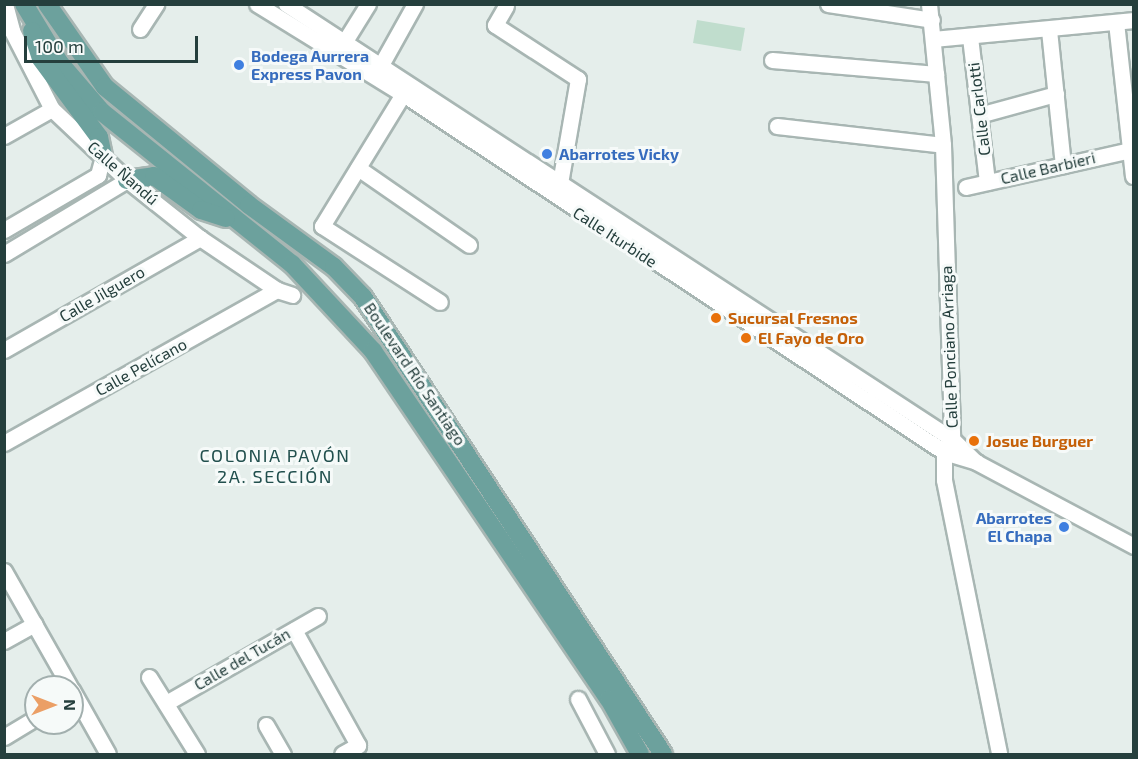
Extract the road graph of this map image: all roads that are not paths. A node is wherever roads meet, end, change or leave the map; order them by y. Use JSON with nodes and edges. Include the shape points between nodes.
{"nodes":[{"id":1,"x":5,"y":4,"type":"edge"},
{"id":2,"x":47,"y":4,"type":"edge"},
{"id":3,"x":156,"y":4,"type":"edge"},
{"id":4,"x":257,"y":4,"type":"edge"},
{"id":5,"x":286,"y":4,"type":"edge"},
{"id":6,"x":368,"y":4,"type":"edge"},
{"id":7,"x":415,"y":4,"type":"edge"},
{"id":8,"x":828,"y":4,"type":"edge"},
{"id":9,"x":929,"y":4,"type":"edge"},
{"id":10,"x":506,"y":6,"type":"edge"},
{"id":11,"x":274,"y":9,"type":"edge"},
{"id":12,"x":892,"y":9,"type":"edge"},
{"id":13,"x":27,"y":11,"type":"edge"},
{"id":14,"x":932,"y":20,"type":"junction"},
{"id":15,"x":1134,"y":20,"type":"edge"},
{"id":16,"x":1116,"y":22,"type":"junction"},
{"id":17,"x":140,"y":29,"type":"dead end"},
{"id":18,"x":1049,"y":30,"type":"junction"},
{"id":19,"x":8,"y":34,"type":"edge"},
{"id":20,"x":345,"y":41,"type":"junction"},
{"id":21,"x":970,"y":41,"type":"junction"},
{"id":22,"x":933,"y":43,"type":"junction"},
{"id":23,"x":772,"y":60,"type":"dead end"},
{"id":24,"x":382,"y":63,"type":"junction"},
{"id":25,"x":936,"y":74,"type":"junction"},
{"id":26,"x":403,"y":94,"type":"junction"},
{"id":27,"x":1056,"y":94,"type":"junction"},
{"id":28,"x":52,"y":109,"type":"junction"},
{"id":29,"x":980,"y":115,"type":"junction"},
{"id":30,"x":777,"y":126,"type":"dead end"},
{"id":31,"x":4,"y":136,"type":"edge"},
{"id":32,"x":943,"y":145,"type":"junction"},
{"id":33,"x":1130,"y":150,"type":"junction"},
{"id":34,"x":103,"y":156,"type":"junction"},
{"id":35,"x":1064,"y":165,"type":"junction"},
{"id":36,"x":358,"y":168,"type":"junction"},
{"id":37,"x":1133,"y":176,"type":"edge"},
{"id":38,"x":127,"y":180,"type":"junction"},
{"id":39,"x":561,"y":181,"type":"junction"},
{"id":40,"x":987,"y":182,"type":"junction"},
{"id":41,"x":966,"y":187,"type":"dead end"},
{"id":42,"x":557,"y":199,"type":"junction"},
{"id":43,"x":249,"y":206,"type":"junction"},
{"id":44,"x":236,"y":222,"type":"junction"},
{"id":45,"x":4,"y":230,"type":"edge"},
{"id":46,"x":200,"y":238,"type":"junction"},
{"id":47,"x":469,"y":246,"type":"dead end"},
{"id":48,"x":4,"y":254,"type":"edge"},
{"id":49,"x":284,"y":293,"type":"joint"},
{"id":50,"x":440,"y":302,"type":"dead end"},
{"id":51,"x":4,"y":350,"type":"edge"},
{"id":52,"x":4,"y":443,"type":"edge"},
{"id":53,"x":948,"y":446,"type":"junction"},
{"id":54,"x":1134,"y":546,"type":"edge"},
{"id":55,"x":4,"y":571,"type":"edge"},
{"id":56,"x":318,"y":616,"type":"dead end"},
{"id":57,"x":35,"y":624,"type":"junction"},
{"id":58,"x":294,"y":630,"type":"junction"},
{"id":59,"x":4,"y":641,"type":"edge"},
{"id":60,"x":63,"y":675,"type":"edge"},
{"id":61,"x":149,"y":677,"type":"dead end"},
{"id":62,"x":578,"y":699,"type":"dead end"},
{"id":63,"x":166,"y":703,"type":"junction"},
{"id":64,"x":84,"y":713,"type":"edge"},
{"id":65,"x":24,"y":725,"type":"edge"},
{"id":66,"x":266,"y":725,"type":"dead end"},
{"id":67,"x":4,"y":736,"type":"edge"},
{"id":68,"x":108,"y":754,"type":"edge"},
{"id":69,"x":197,"y":754,"type":"edge"},
{"id":70,"x":283,"y":754,"type":"edge"},
{"id":71,"x":342,"y":754,"type":"edge"},
{"id":72,"x":607,"y":754,"type":"edge"},
{"id":73,"x":640,"y":754,"type":"edge"},
{"id":74,"x":663,"y":754,"type":"edge"},
{"id":75,"x":999,"y":754,"type":"edge"}],
"edges":[{"from":1,"to":19,"type":"street","name":"Calle Ñandú"},
{"from":2,"to":43,"type":"main road","name":"Boulevard Río Santiago","via":[[105,87]]},
{"from":3,"to":17,"type":"street"},
{"from":4,"to":11,"type":"street","name":"Calle Iturbide"},
{"from":5,"to":20,"type":"street","name":"Calle Iturbide"},
{"from":6,"to":20,"type":"street"},
{"from":7,"to":24,"type":"street"},
{"from":8,"to":12,"type":"street"},
{"from":9,"to":14,"type":"street","name":"Calle Ponciano Arriaga"},
{"from":10,"to":39,"type":"street","via":[[495,25],[578,79]]},
{"from":11,"to":26,"type":"street","name":"Calle Iturbide"},
{"from":12,"to":14,"type":"street"},
{"from":13,"to":34,"type":"main road","via":[[41,59],[99,137]]},
{"from":13,"to":44,"type":"main road","name":"Boulevard Río Santiago","via":[[102,112]]},
{"from":14,"to":22,"type":"street","name":"Calle Ponciano Arriaga"},
{"from":15,"to":16,"type":"street"},
{"from":16,"to":18,"type":"street"},
{"from":16,"to":33,"type":"street"},
{"from":18,"to":21,"type":"street"},
{"from":18,"to":27,"type":"street"},
{"from":19,"to":28,"type":"street","name":"Calle Ñandú"},
{"from":20,"to":24,"type":"street","name":"Calle Iturbide"},
{"from":21,"to":22,"type":"street"},
{"from":21,"to":29,"type":"street","name":"Calle Carlotti"},
{"from":22,"to":25,"type":"street","name":"Calle Ponciano Arriaga"},
{"from":23,"to":25,"type":"street"},
{"from":24,"to":39,"type":"street","name":"Calle Iturbide"},
{"from":25,"to":32,"type":"street","name":"Calle Ponciano Arriaga"},
{"from":26,"to":36,"type":"street"},
{"from":26,"to":42,"type":"street","name":"Calle Iturbide"},
{"from":27,"to":29,"type":"street"},
{"from":27,"to":35,"type":"street"},
{"from":28,"to":31,"type":"street"},
{"from":28,"to":34,"type":"street","name":"Calle Ñandú"},
{"from":29,"to":40,"type":"street","name":"Calle Carlotti"},
{"from":30,"to":32,"type":"street"},
{"from":32,"to":53,"type":"street","name":"Calle Ponciano Arriaga"},
{"from":33,"to":35,"type":"street","name":"Calle Barbieri"},
{"from":33,"to":37,"type":"street"},
{"from":34,"to":38,"type":"street","name":"Calle Ñandú"},
{"from":34,"to":45,"type":"street","via":[[98,175]]},
{"from":35,"to":40,"type":"street","name":"Calle Barbieri"},
{"from":36,"to":47,"type":"street"},
{"from":36,"to":50,"type":"street","via":[[322,226]]},
{"from":38,"to":44,"type":"main road","via":[[154,176],[201,210]]},
{"from":38,"to":46,"type":"street","name":"Calle Ñandú"},
{"from":38,"to":48,"type":"street"},
{"from":39,"to":42,"type":"street"},
{"from":39,"to":53,"type":"street","name":"Calle Iturbide"},
{"from":40,"to":41,"type":"street","name":"Calle Barbieri"},
{"from":42,"to":53,"type":"street","name":"Calle Iturbide"},
{"from":43,"to":44,"type":"main road"},
{"from":43,"to":74,"type":"main road","name":"Boulevard Río Santiago","via":[[334,267],[386,326]]},
{"from":44,"to":73,"type":"main road","name":"Boulevard Río Santiago","via":[[292,264],[373,351],[609,699]]},
{"from":46,"to":49,"type":"street","name":"Calle Ñandú"},
{"from":46,"to":51,"type":"street","name":"Calle Jilguero"},
{"from":49,"to":52,"type":"street","name":"Calle Pelícano"},
{"from":53,"to":54,"type":"street","name":"Calle Iturbide"},
{"from":53,"to":75,"type":"street","name":"Calle Ponciano Arriaga","via":[[944,480]]},
{"from":55,"to":57,"type":"street"},
{"from":56,"to":58,"type":"street","name":"Calle del Tucán"},
{"from":57,"to":59,"type":"street"},
{"from":57,"to":60,"type":"street"},
{"from":58,"to":63,"type":"street","name":"Calle del Tucán"},
{"from":58,"to":71,"type":"street","via":[[358,746]]},
{"from":61,"to":63,"type":"street"},
{"from":62,"to":72,"type":"street"},
{"from":63,"to":69,"type":"street"},
{"from":64,"to":68,"type":"street"},
{"from":65,"to":67,"type":"street"},
{"from":66,"to":70,"type":"street"}]}
